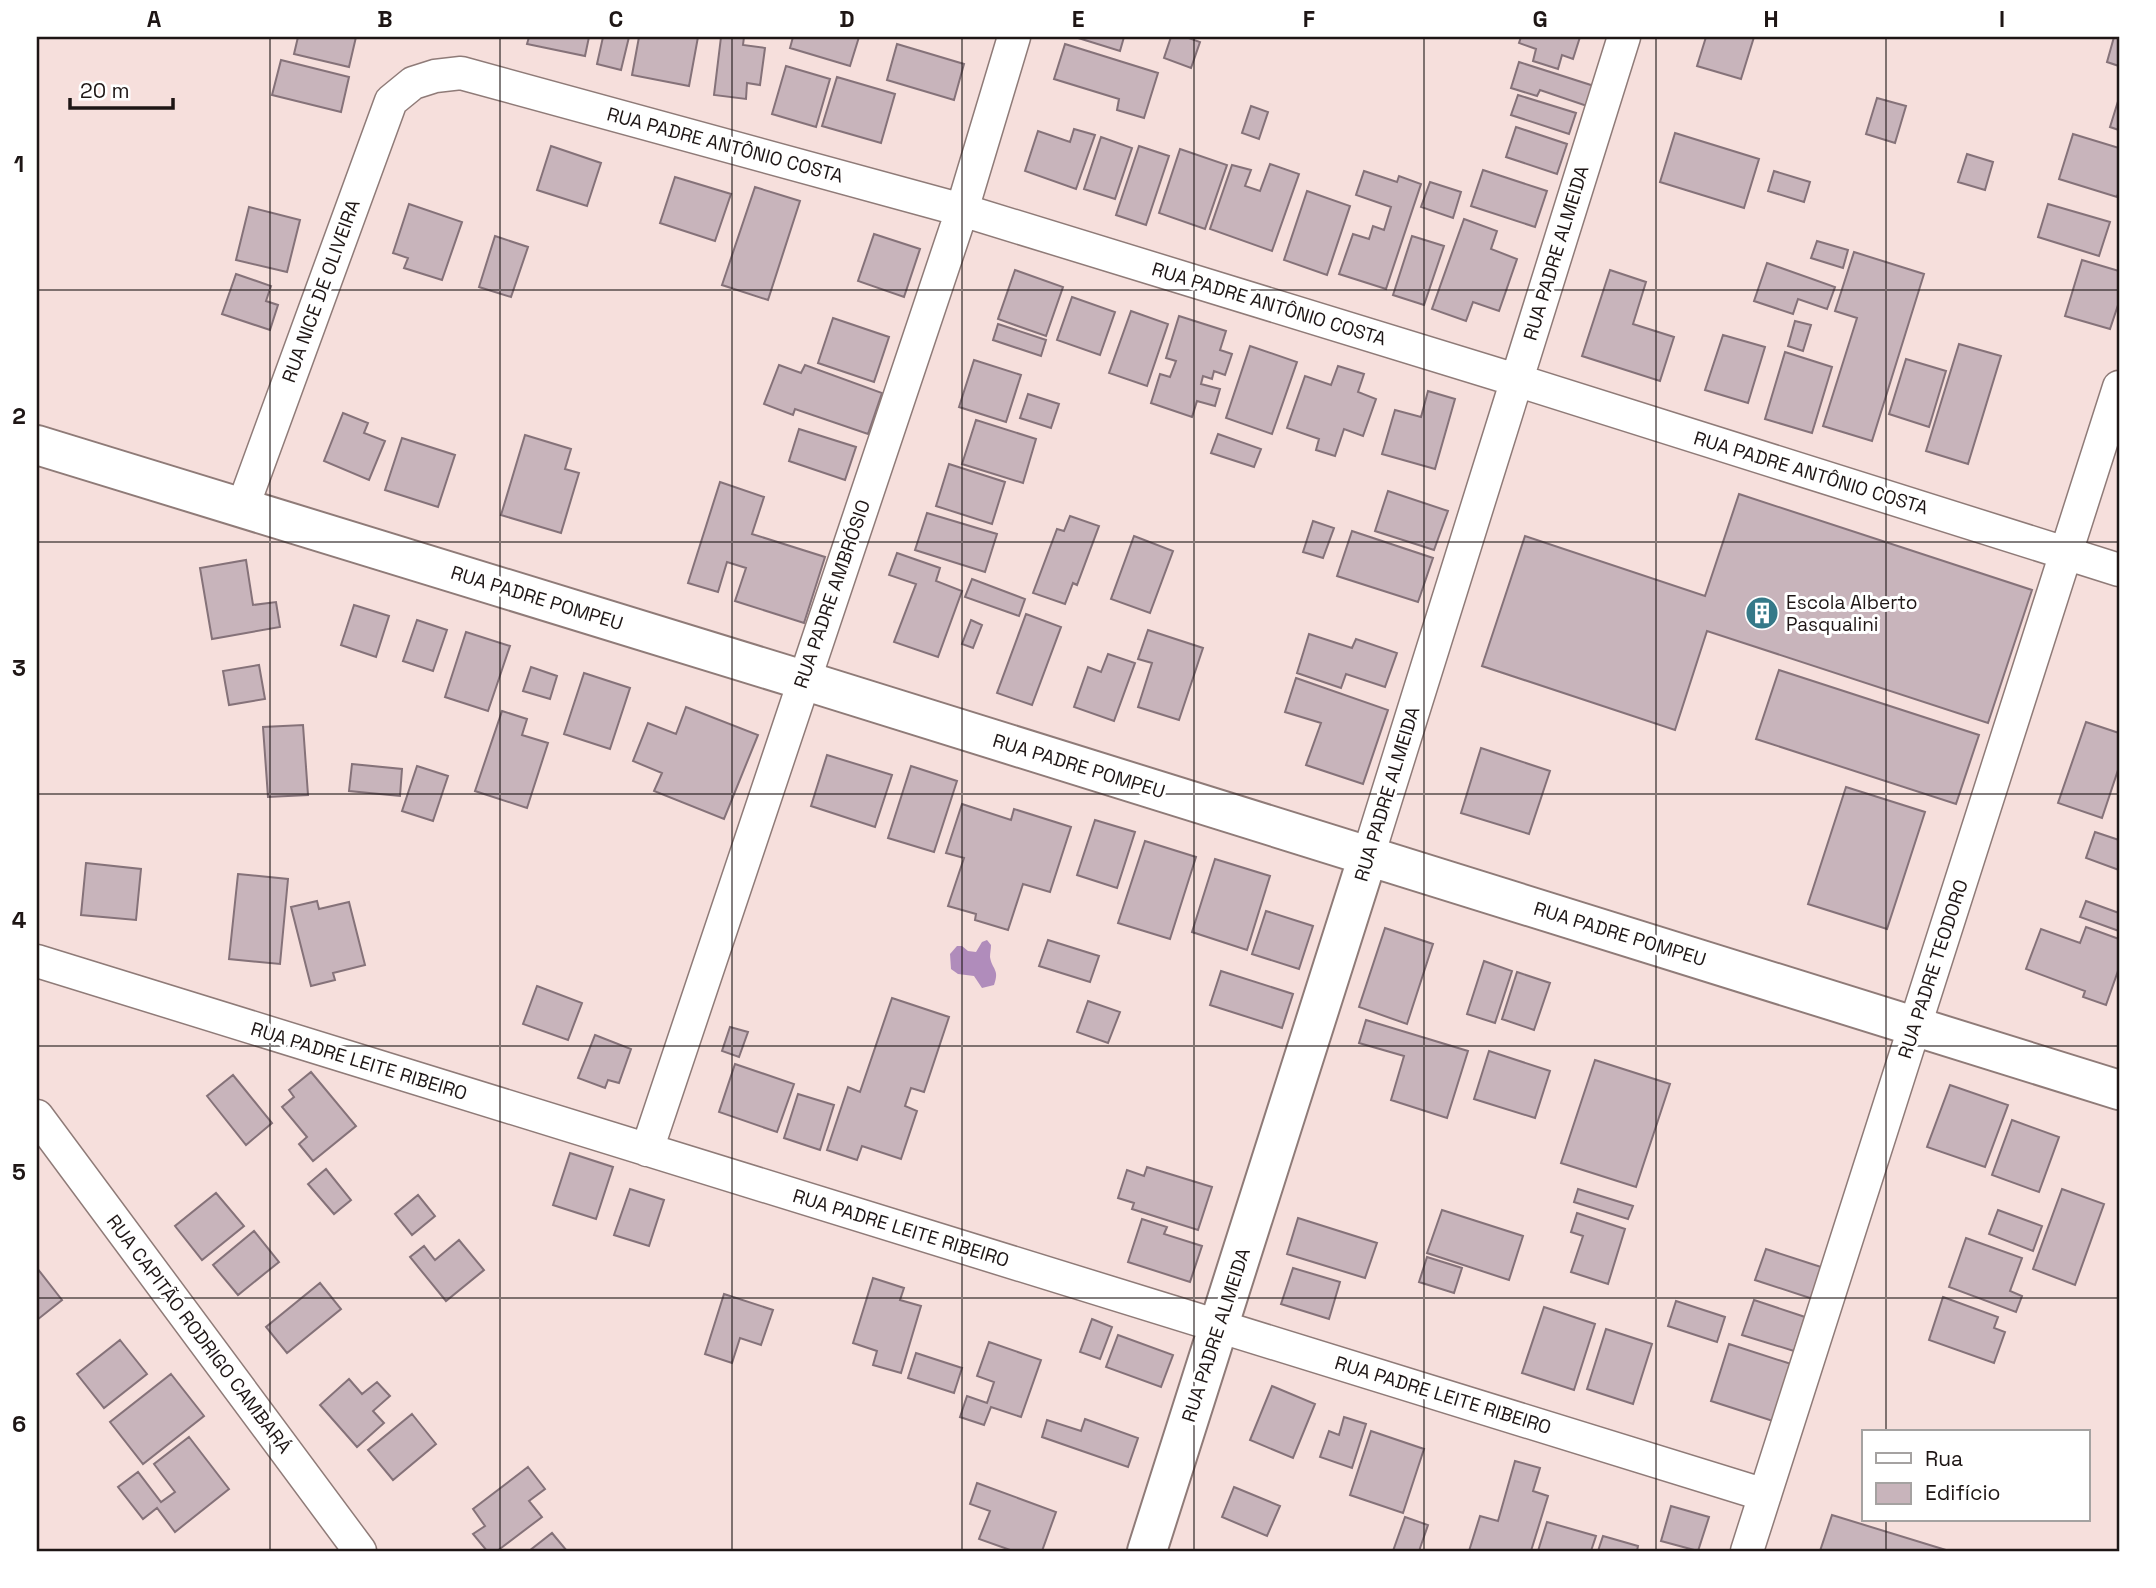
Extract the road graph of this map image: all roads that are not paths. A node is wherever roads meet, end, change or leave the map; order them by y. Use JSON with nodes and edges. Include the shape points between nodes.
{"nodes":[{"id":1,"x":1014,"y":37,"type":"edge"},
{"id":2,"x":1624,"y":37,"type":"edge"},
{"id":3,"x":413,"y":83,"type":"joint"},
{"id":4,"x":962,"y":210,"type":"junction"},
{"id":5,"x":1516,"y":380,"type":"junction"},
{"id":6,"x":2119,"y":387,"type":"edge"},
{"id":7,"x":37,"y":446,"type":"edge"},
{"id":8,"x":242,"y":509,"type":"junction"},
{"id":9,"x":2066,"y":553,"type":"junction"},
{"id":10,"x":2119,"y":570,"type":"edge"},
{"id":11,"x":803,"y":680,"type":"junction"},
{"id":12,"x":1368,"y":856,"type":"junction"},
{"id":13,"x":37,"y":961,"type":"edge"},
{"id":14,"x":1915,"y":1026,"type":"junction"},
{"id":15,"x":2119,"y":1090,"type":"edge"},
{"id":16,"x":37,"y":1116,"type":"edge"},
{"id":17,"x":647,"y":1150,"type":"junction"},
{"id":18,"x":1219,"y":1326,"type":"junction"},
{"id":19,"x":1765,"y":1495,"type":"junction"},
{"id":20,"x":360,"y":1551,"type":"edge"},
{"id":21,"x":1147,"y":1551,"type":"edge"},
{"id":22,"x":1747,"y":1551,"type":"edge"}],
"edges":[{"from":1,"to":4,"type":"street","name":"RUA PADRE AMBRÓSIO"},
{"from":2,"to":5,"type":"street","name":"RUA PADRE ALMEIDA"},
{"from":3,"to":4,"type":"street","name":"RUA PADRE ANTÔNIO COSTA","via":[[461,73]]},
{"from":3,"to":8,"type":"street","name":"RUA NICE DE OLIVEIRA","via":[[391,101]]},
{"from":4,"to":5,"type":"street","name":"RUA PADRE ANTÔNIO COSTA"},
{"from":4,"to":11,"type":"street","name":"RUA PADRE AMBRÓSIO"},
{"from":5,"to":9,"type":"street","name":"RUA PADRE ANTÔNIO COSTA"},
{"from":5,"to":12,"type":"street","name":"RUA PADRE ALMEIDA"},
{"from":6,"to":9,"type":"street","name":"RUA PADRE TEODORO"},
{"from":7,"to":8,"type":"street","name":"RUA PADRE POMPEU"},
{"from":8,"to":11,"type":"street","name":"RUA PADRE POMPEU"},
{"from":9,"to":10,"type":"street","name":"RUA PADRE ANTÔNIO COSTA"},
{"from":9,"to":14,"type":"street","name":"RUA PADRE TEODORO"},
{"from":11,"to":12,"type":"street","name":"RUA PADRE POMPEU"},
{"from":11,"to":17,"type":"street","name":"RUA PADRE AMBRÓSIO"},
{"from":12,"to":14,"type":"street","name":"RUA PADRE POMPEU"},
{"from":12,"to":18,"type":"street","name":"RUA PADRE ALMEIDA"},
{"from":13,"to":17,"type":"street","name":"RUA PADRE LEITE RIBEIRO"},
{"from":14,"to":15,"type":"street","name":"RUA PADRE POMPEU"},
{"from":14,"to":19,"type":"street","name":"RUA PADRE TEODORO"},
{"from":16,"to":20,"type":"street","name":"RUA CAPITÃO RODRIGO CAMBARÁ"},
{"from":17,"to":18,"type":"street","name":"RUA PADRE LEITE RIBEIRO"},
{"from":18,"to":19,"type":"street","name":"RUA PADRE LEITE RIBEIRO"},
{"from":18,"to":21,"type":"street","name":"RUA PADRE ALMEIDA"},
{"from":19,"to":22,"type":"street","name":"RUA PADRE TEODORO"}]}
